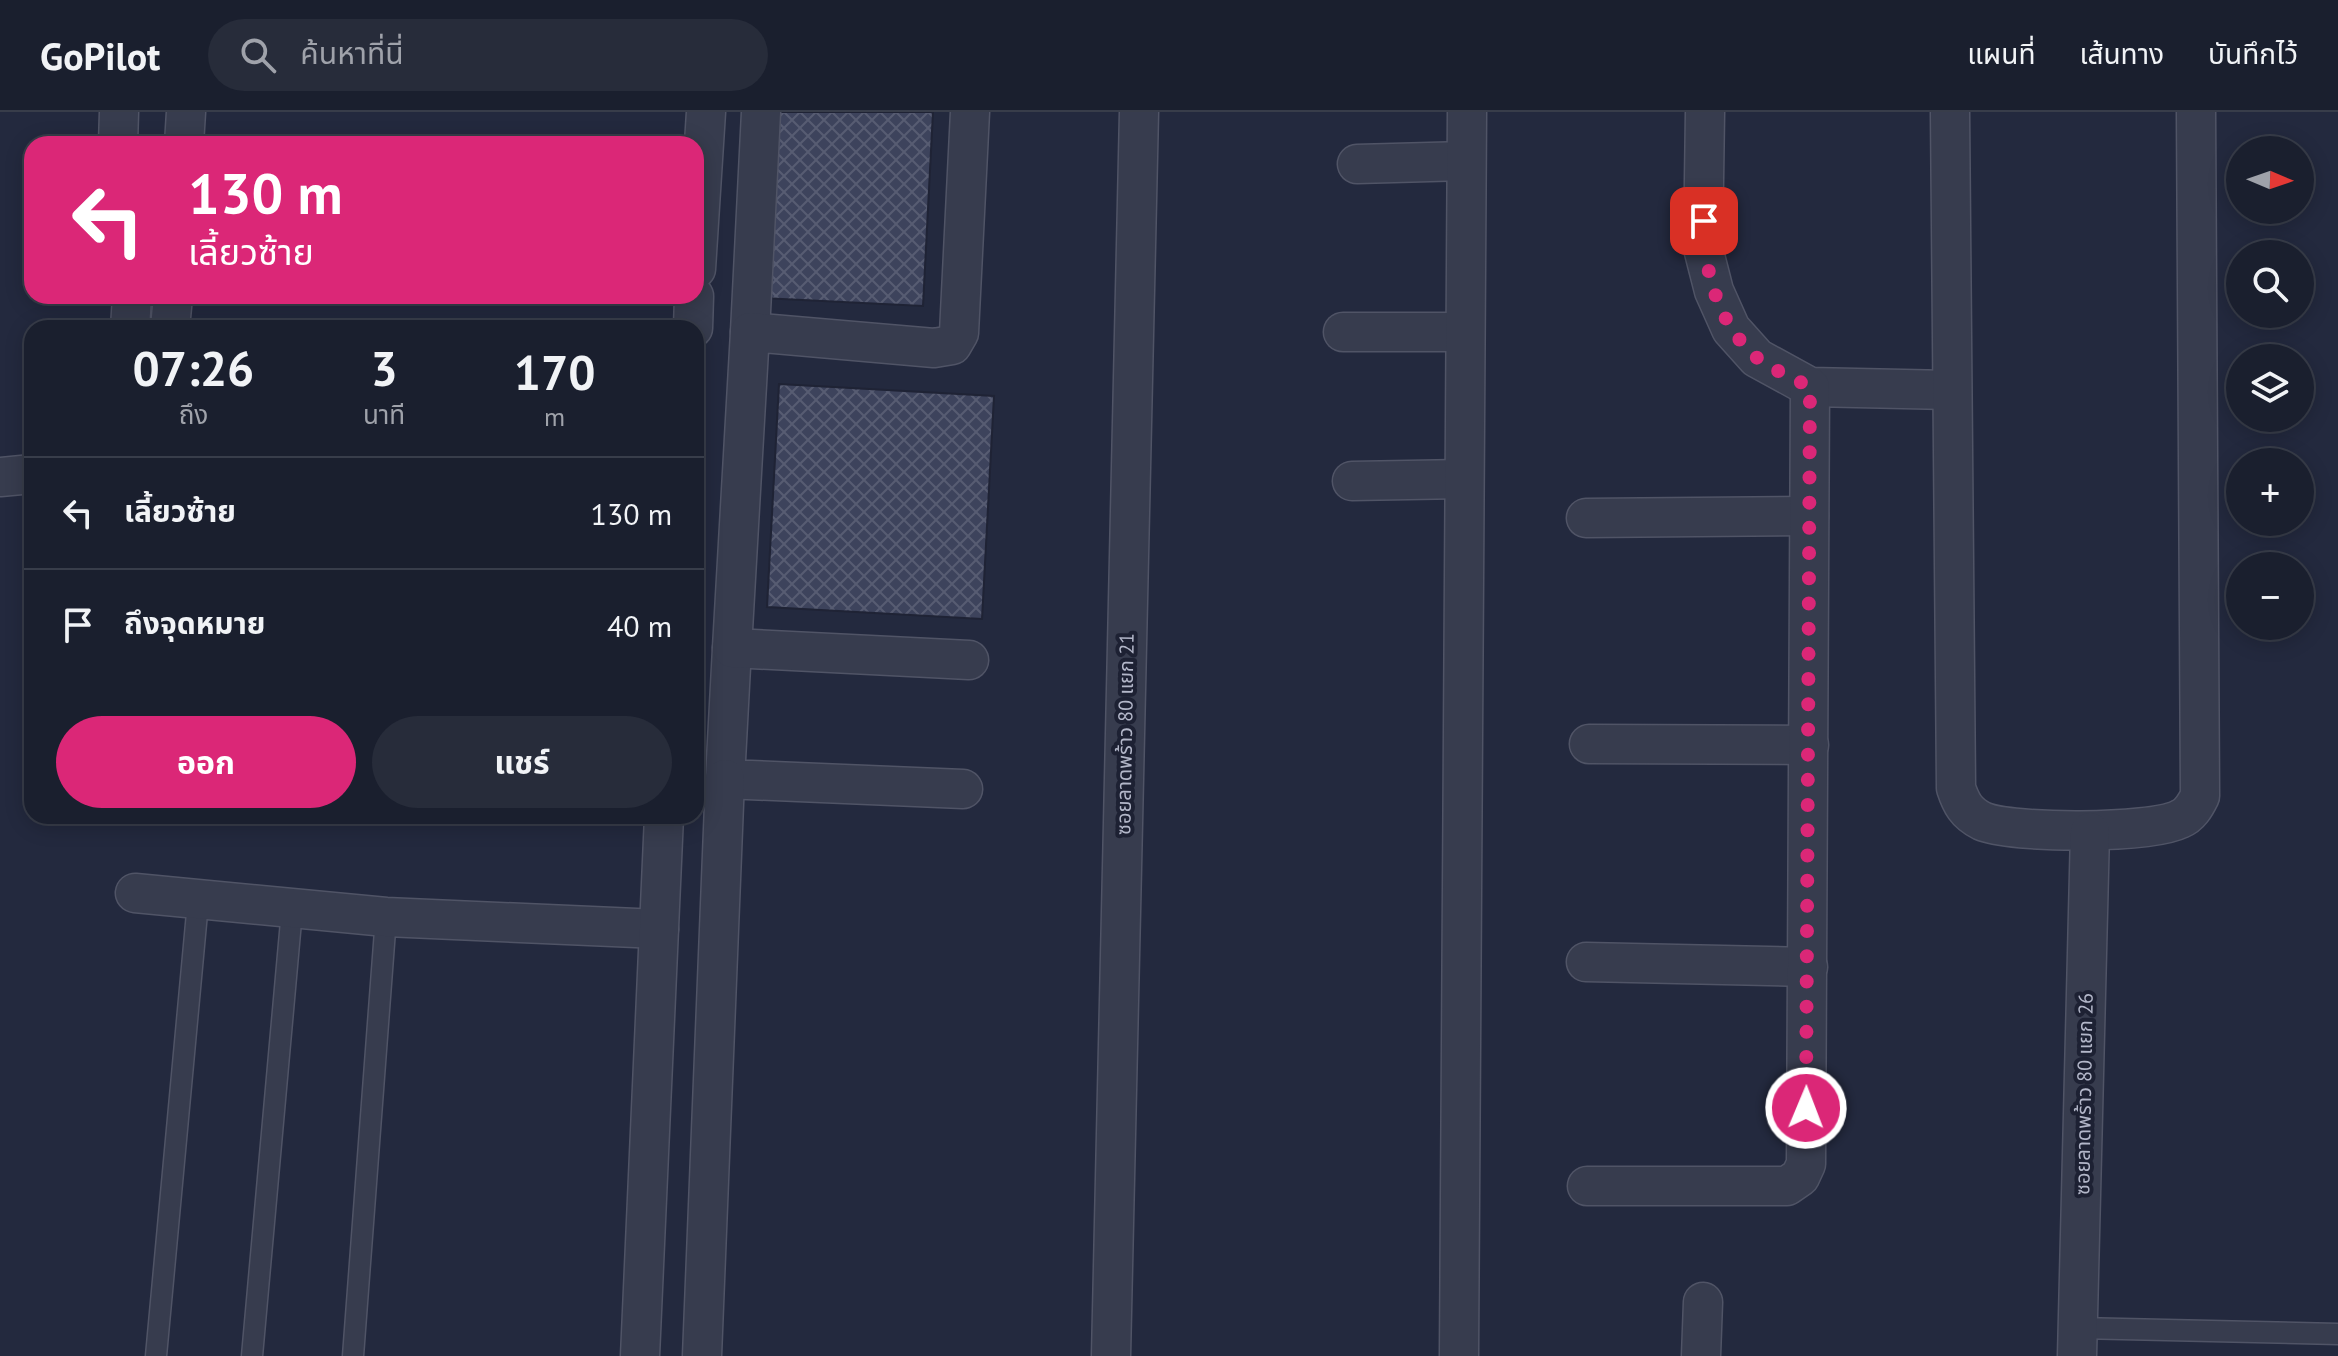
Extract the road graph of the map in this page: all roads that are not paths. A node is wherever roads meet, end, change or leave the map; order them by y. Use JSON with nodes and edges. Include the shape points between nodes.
{"nodes":[{"id":1,"x":119,"y":112,"type":"edge"},
{"id":2,"x":186,"y":112,"type":"edge"},
{"id":3,"x":706,"y":112,"type":"edge"},
{"id":4,"x":761,"y":112,"type":"edge"},
{"id":5,"x":970,"y":112,"type":"edge"},
{"id":6,"x":1139,"y":112,"type":"edge"},
{"id":7,"x":1467,"y":112,"type":"edge"},
{"id":8,"x":1705,"y":112,"type":"edge"},
{"id":9,"x":1950,"y":112,"type":"edge"},
{"id":10,"x":2196,"y":112,"type":"edge"},
{"id":11,"x":118,"y":136,"type":"edge"},
{"id":12,"x":184,"y":136,"type":"edge"},
{"id":13,"x":704,"y":137,"type":"edge"},
{"id":14,"x":1466,"y":161,"type":"junction"},
{"id":15,"x":1357,"y":164,"type":"dead end"},
{"id":16,"x":750,"y":332,"type":"junction"},
{"id":17,"x":1343,"y":332,"type":"dead end"},
{"id":18,"x":1465,"y":332,"type":"junction"},
{"id":19,"x":1810,"y":387,"type":"junction"},
{"id":20,"x":1950,"y":390,"type":"junction"},
{"id":21,"x":24,"y":475,"type":"edge"},
{"id":22,"x":0,"y":477,"type":"edge"},
{"id":23,"x":1464,"y":479,"type":"junction"},
{"id":24,"x":1352,"y":481,"type":"dead end"},
{"id":25,"x":1809,"y":516,"type":"junction"},
{"id":26,"x":1586,"y":518,"type":"dead end"},
{"id":27,"x":732,"y":648,"type":"junction"},
{"id":28,"x":969,"y":660,"type":"dead end"},
{"id":29,"x":1589,"y":744,"type":"dead end"},
{"id":30,"x":1809,"y":745,"type":"junction"},
{"id":31,"x":725,"y":779,"type":"junction"},
{"id":32,"x":963,"y":789,"type":"dead end"},
{"id":33,"x":664,"y":824,"type":"edge"},
{"id":34,"x":2090,"y":832,"type":"junction"},
{"id":35,"x":135,"y":893,"type":"dead end"},
{"id":36,"x":198,"y":902,"type":"junction"},
{"id":37,"x":292,"y":910,"type":"junction"},
{"id":38,"x":386,"y":917,"type":"junction"},
{"id":39,"x":659,"y":929,"type":"junction"},
{"id":40,"x":1586,"y":962,"type":"dead end"},
{"id":41,"x":1808,"y":967,"type":"junction"},
{"id":42,"x":1587,"y":1186,"type":"dead end"},
{"id":43,"x":1703,"y":1302,"type":"dead end"},
{"id":44,"x":2338,"y":1334,"type":"edge"},
{"id":45,"x":2077,"y":1342,"type":"edge"},
{"id":46,"x":156,"y":1356,"type":"edge"},
{"id":47,"x":252,"y":1356,"type":"edge"},
{"id":48,"x":353,"y":1356,"type":"edge"},
{"id":49,"x":640,"y":1356,"type":"edge"},
{"id":50,"x":702,"y":1356,"type":"edge"},
{"id":51,"x":1111,"y":1356,"type":"edge"},
{"id":52,"x":1459,"y":1356,"type":"edge"},
{"id":53,"x":1701,"y":1356,"type":"edge"}],
"edges":[{"from":1,"to":11,"type":"street"},
{"from":2,"to":12,"type":"street"},
{"from":3,"to":13,"type":"street"},
{"from":4,"to":16,"type":"street"},
{"from":5,"to":16,"type":"street","via":[[959,333],[952,345],[934,348]]},
{"from":6,"to":51,"type":"street","name":"ซอยลาดพร้าว 80 แยก 21"},
{"from":7,"to":14,"type":"street"},
{"from":8,"to":19,"type":"street","via":[[1703,248],[1714,291],[1731,329],[1757,358]]},
{"from":9,"to":20,"type":"street"},
{"from":10,"to":34,"type":"street","via":[[2200,796],[2182,819],[2161,826]]},
{"from":14,"to":15,"type":"street"},
{"from":14,"to":18,"type":"street"},
{"from":16,"to":27,"type":"street"},
{"from":17,"to":18,"type":"street"},
{"from":18,"to":23,"type":"street"},
{"from":19,"to":20,"type":"street"},
{"from":19,"to":25,"type":"street"},
{"from":20,"to":34,"type":"street","via":[[1956,788],[1962,806],[1986,823]]},
{"from":21,"to":22,"type":"street"},
{"from":23,"to":24,"type":"street"},
{"from":23,"to":52,"type":"street"},
{"from":25,"to":26,"type":"street"},
{"from":25,"to":30,"type":"street"},
{"from":27,"to":28,"type":"street"},
{"from":27,"to":31,"type":"street"},
{"from":29,"to":30,"type":"street"},
{"from":30,"to":41,"type":"street"},
{"from":31,"to":32,"type":"street"},
{"from":31,"to":50,"type":"street"},
{"from":33,"to":39,"type":"street"},
{"from":34,"to":45,"type":"street","name":"ซอยลาดพร้าว 80 แยก 26"},
{"from":35,"to":36,"type":"street"},
{"from":36,"to":37,"type":"street"},
{"from":36,"to":46,"type":"lane"},
{"from":37,"to":38,"type":"street"},
{"from":37,"to":47,"type":"lane"},
{"from":38,"to":39,"type":"street"},
{"from":38,"to":48,"type":"lane"},
{"from":39,"to":49,"type":"street"},
{"from":40,"to":41,"type":"street"},
{"from":41,"to":42,"type":"street","via":[[1806,1164],[1800,1177],[1787,1186],[1767,1187]]},
{"from":43,"to":53,"type":"street"},
{"from":44,"to":45,"type":"lane"}]}
